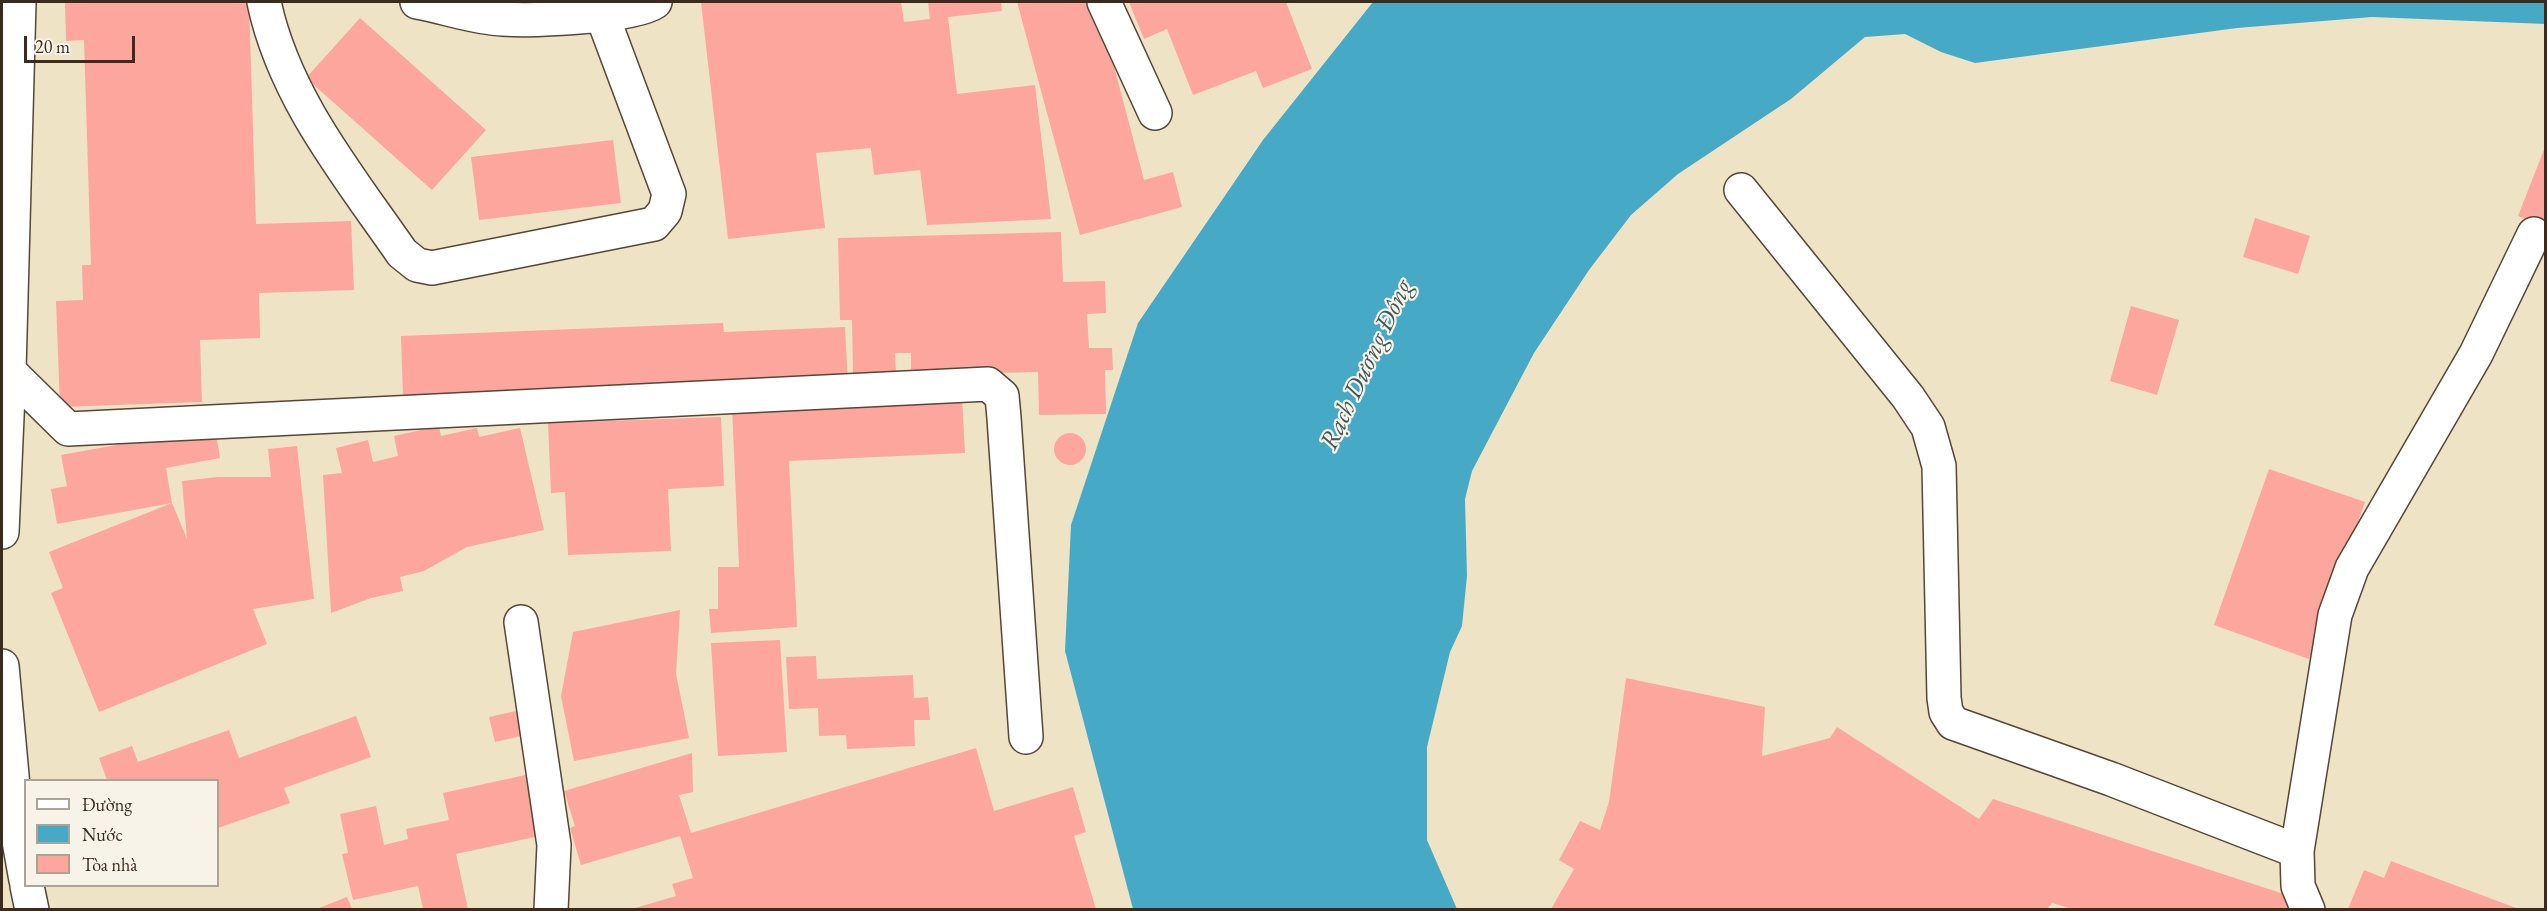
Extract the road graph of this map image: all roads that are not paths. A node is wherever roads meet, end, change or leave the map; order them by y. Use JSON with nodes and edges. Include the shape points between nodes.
{"nodes":[{"id":1,"x":19,"y":2,"type":"edge"},
{"id":2,"x":264,"y":2,"type":"edge"},
{"id":3,"x":417,"y":2,"type":"edge"},
{"id":4,"x":655,"y":2,"type":"edge"},
{"id":5,"x":1104,"y":2,"type":"edge"},
{"id":6,"x":602,"y":15,"type":"junction"},
{"id":7,"x":1155,"y":113,"type":"dead end"},
{"id":8,"x":1741,"y":190,"type":"dead end"},
{"id":9,"x":2534,"y":234,"type":"dead end"},
{"id":10,"x":5,"y":372,"type":"edge"},
{"id":11,"x":2,"y":532,"type":"edge"},
{"id":12,"x":521,"y":622,"type":"dead end"},
{"id":13,"x":2,"y":666,"type":"edge"},
{"id":14,"x":1026,"y":737,"type":"dead end"},
{"id":15,"x":2297,"y":851,"type":"junction"},
{"id":16,"x":24,"y":869,"type":"edge"},
{"id":17,"x":27,"y":887,"type":"edge"},
{"id":18,"x":32,"y":909,"type":"edge"},
{"id":19,"x":551,"y":909,"type":"edge"},
{"id":20,"x":2308,"y":909,"type":"edge"}],
"edges":[{"from":1,"to":10,"type":"street"},
{"from":2,"to":6,"type":"street","via":[[270,29],[297,96],[402,253],[417,265],[432,268],[654,224],[665,211],[669,194]]},
{"from":3,"to":6,"type":"street","via":[[502,19]]},
{"from":4,"to":6,"type":"street","via":[[645,8]]},
{"from":5,"to":7,"type":"street"},
{"from":8,"to":15,"type":"street","via":[[1908,396],[1928,427],[1939,466],[1944,698],[1953,723]]},
{"from":9,"to":15,"type":"street","via":[[2476,354],[2352,568],[2335,615]]},
{"from":10,"to":11,"type":"street"},
{"from":10,"to":14,"type":"street","via":[[68,429],[988,384],[1002,396]]},
{"from":12,"to":19,"type":"street","via":[[554,845]]},
{"from":13,"to":16,"type":"street"},
{"from":15,"to":20,"type":"street","via":[[2298,886]]},
{"from":17,"to":18,"type":"street"}]}
